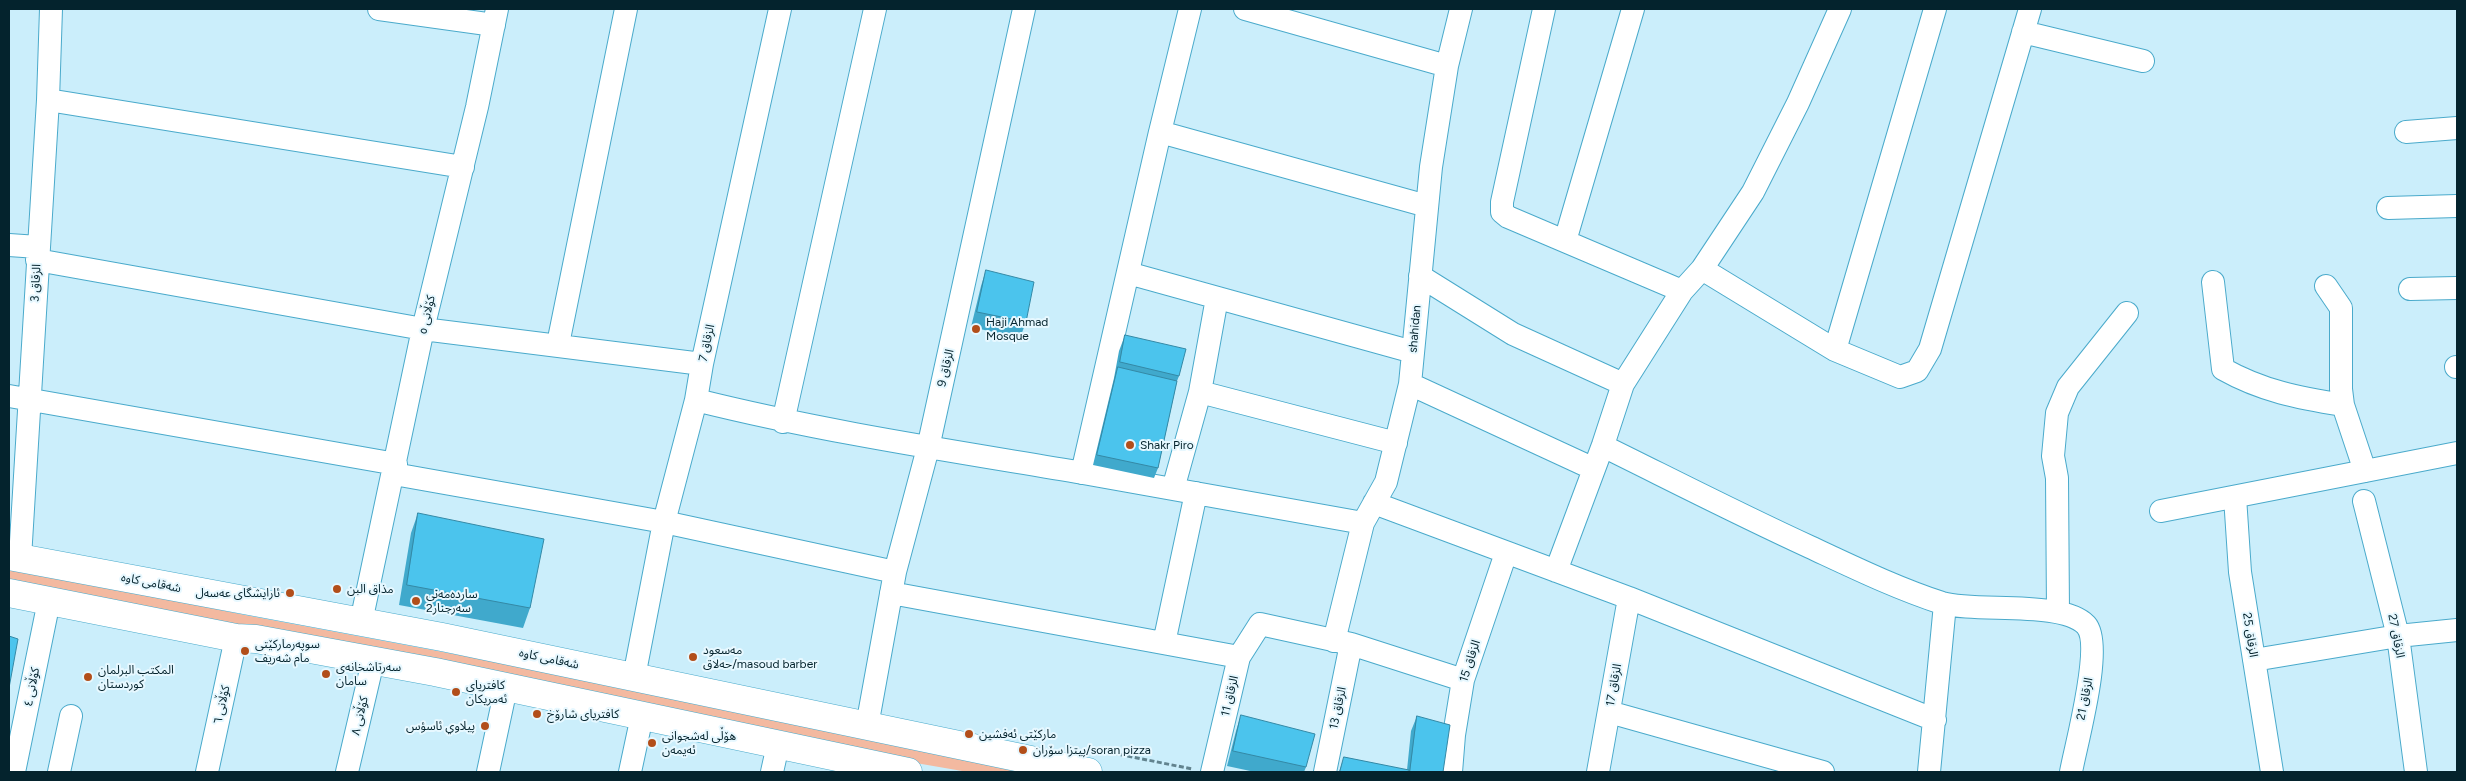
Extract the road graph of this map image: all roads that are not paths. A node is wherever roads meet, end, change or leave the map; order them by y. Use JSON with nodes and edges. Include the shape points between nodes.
{"nodes":[{"id":1,"x":51,"y":9,"type":"edge"},
{"id":2,"x":379,"y":9,"type":"edge"},
{"id":3,"x":626,"y":9,"type":"edge"},
{"id":4,"x":780,"y":9,"type":"edge"},
{"id":5,"x":874,"y":9,"type":"edge"},
{"id":6,"x":1024,"y":9,"type":"edge"},
{"id":7,"x":1190,"y":9,"type":"edge"},
{"id":8,"x":1246,"y":9,"type":"edge"},
{"id":9,"x":1461,"y":9,"type":"edge"},
{"id":10,"x":1544,"y":9,"type":"edge"},
{"id":11,"x":1633,"y":9,"type":"edge"},
{"id":12,"x":1840,"y":9,"type":"edge"},
{"id":13,"x":1935,"y":9,"type":"edge"},
{"id":14,"x":2030,"y":9,"type":"edge"},
{"id":15,"x":495,"y":17,"type":"edge"},
{"id":16,"x":2023,"y":32,"type":"junction"},
{"id":17,"x":2144,"y":62,"type":"dead end"},
{"id":18,"x":1447,"y":66,"type":"junction"},
{"id":19,"x":48,"y":100,"type":"junction"},
{"id":20,"x":2457,"y":128,"type":"edge"},
{"id":21,"x":1160,"y":132,"type":"junction"},
{"id":22,"x":2406,"y":132,"type":"dead end"},
{"id":23,"x":463,"y":167,"type":"junction"},
{"id":24,"x":1427,"y":206,"type":"junction"},
{"id":25,"x":2457,"y":206,"type":"edge"},
{"id":26,"x":2388,"y":208,"type":"dead end"},
{"id":27,"x":1565,"y":240,"type":"junction"},
{"id":28,"x":9,"y":245,"type":"edge"},
{"id":29,"x":37,"y":253,"type":"junction"},
{"id":30,"x":1702,"y":269,"type":"junction"},
{"id":31,"x":1128,"y":273,"type":"junction"},
{"id":32,"x":1420,"y":276,"type":"junction"},
{"id":33,"x":2213,"y":282,"type":"dead end"},
{"id":34,"x":2326,"y":286,"type":"dead end"},
{"id":35,"x":2457,"y":288,"type":"edge"},
{"id":36,"x":2410,"y":289,"type":"dead end"},
{"id":37,"x":1682,"y":291,"type":"junction"},
{"id":38,"x":1217,"y":298,"type":"junction"},
{"id":39,"x":2127,"y":312,"type":"dead end"},
{"id":40,"x":423,"y":329,"type":"junction"},
{"id":41,"x":558,"y":344,"type":"junction"},
{"id":42,"x":1835,"y":350,"type":"junction"},
{"id":43,"x":1413,"y":352,"type":"junction"},
{"id":44,"x":702,"y":364,"type":"junction"},
{"id":45,"x":1410,"y":384,"type":"junction"},
{"id":46,"x":1623,"y":384,"type":"junction"},
{"id":47,"x":1200,"y":392,"type":"junction"},
{"id":48,"x":19,"y":397,"type":"edge"},
{"id":49,"x":696,"y":400,"type":"junction"},
{"id":50,"x":2343,"y":405,"type":"junction"},
{"id":51,"x":783,"y":422,"type":"junction"},
{"id":52,"x":1396,"y":443,"type":"junction"},
{"id":53,"x":1603,"y":446,"type":"junction"},
{"id":54,"x":928,"y":448,"type":"junction"},
{"id":55,"x":2457,"y":454,"type":"edge"},
{"id":56,"x":395,"y":469,"type":"junction"},
{"id":57,"x":1594,"y":469,"type":"junction"},
{"id":58,"x":2365,"y":471,"type":"junction"},
{"id":59,"x":1082,"y":473,"type":"junction"},
{"id":60,"x":1174,"y":489,"type":"junction"},
{"id":61,"x":1196,"y":494,"type":"junction"},
{"id":62,"x":2235,"y":497,"type":"junction"},
{"id":63,"x":2364,"y":501,"type":"dead end"},
{"id":64,"x":1374,"y":504,"type":"junction"},
{"id":65,"x":2161,"y":511,"type":"dead end"},
{"id":66,"x":664,"y":522,"type":"junction"},
{"id":67,"x":1363,"y":523,"type":"junction"},
{"id":68,"x":1506,"y":553,"type":"junction"},
{"id":69,"x":14,"y":557,"type":"edge"},
{"id":70,"x":1556,"y":571,"type":"junction"},
{"id":71,"x":893,"y":583,"type":"junction"},
{"id":72,"x":9,"y":593,"type":"edge"},
{"id":73,"x":1630,"y":598,"type":"junction"},
{"id":74,"x":49,"y":601,"type":"junction"},
{"id":75,"x":1945,"y":604,"type":"junction"},
{"id":76,"x":2058,"y":612,"type":"junction"},
{"id":77,"x":361,"y":622,"type":"junction"},
{"id":78,"x":2457,"y":630,"type":"edge"},
{"id":79,"x":2398,"y":636,"type":"junction"},
{"id":80,"x":236,"y":638,"type":"junction"},
{"id":81,"x":1343,"y":642,"type":"junction"},
{"id":82,"x":1164,"y":643,"type":"junction"},
{"id":83,"x":1239,"y":657,"type":"junction"},
{"id":84,"x":2254,"y":660,"type":"junction"},
{"id":85,"x":373,"y":661,"type":"junction"},
{"id":86,"x":634,"y":677,"type":"junction"},
{"id":87,"x":1463,"y":680,"type":"junction"},
{"id":88,"x":506,"y":688,"type":"junction"},
{"id":89,"x":1608,"y":712,"type":"junction"},
{"id":90,"x":71,"y":716,"type":"dead end"},
{"id":91,"x":642,"y":716,"type":"junction"},
{"id":92,"x":1935,"y":720,"type":"junction"},
{"id":93,"x":867,"y":726,"type":"junction"},
{"id":94,"x":778,"y":745,"type":"junction"},
{"id":95,"x":876,"y":769,"type":"edge"},
{"id":96,"x":14,"y":772,"type":"edge"},
{"id":97,"x":59,"y":772,"type":"edge"},
{"id":98,"x":208,"y":772,"type":"edge"},
{"id":99,"x":347,"y":772,"type":"edge"},
{"id":100,"x":488,"y":772,"type":"edge"},
{"id":101,"x":630,"y":772,"type":"edge"},
{"id":102,"x":772,"y":772,"type":"edge"},
{"id":103,"x":908,"y":772,"type":"edge"},
{"id":104,"x":1088,"y":772,"type":"edge"},
{"id":105,"x":1212,"y":772,"type":"edge"},
{"id":106,"x":1325,"y":772,"type":"edge"},
{"id":107,"x":1452,"y":772,"type":"edge"},
{"id":108,"x":1598,"y":772,"type":"edge"},
{"id":109,"x":1823,"y":772,"type":"edge"},
{"id":110,"x":1929,"y":772,"type":"edge"},
{"id":111,"x":2071,"y":772,"type":"edge"},
{"id":112,"x":2272,"y":772,"type":"edge"},
{"id":113,"x":2416,"y":772,"type":"edge"}],
"edges":[{"from":1,"to":19,"type":"street","name":"الزقاق 3"},
{"from":2,"to":15,"type":"street"},
{"from":3,"to":41,"type":"street"},
{"from":4,"to":44,"type":"street","name":"الزقاق 7"},
{"from":5,"to":51,"type":"street"},
{"from":6,"to":54,"type":"street","name":"الزقاق 9"},
{"from":7,"to":21,"type":"street"},
{"from":8,"to":18,"type":"street"},
{"from":9,"to":18,"type":"street","name":"shahidan"},
{"from":10,"to":27,"type":"street","via":[[1502,212]]},
{"from":11,"to":27,"type":"street"},
{"from":12,"to":30,"type":"street","via":[[1753,192]]},
{"from":13,"to":42,"type":"street"},
{"from":14,"to":16,"type":"street"},
{"from":15,"to":23,"type":"street","name":"کۆڵانی ٥"},
{"from":16,"to":17,"type":"street"},
{"from":16,"to":42,"type":"street","via":[[1930,349],[1917,371],[1900,377]]},
{"from":18,"to":24,"type":"street","name":"shahidan"},
{"from":19,"to":23,"type":"street"},
{"from":19,"to":29,"type":"street","name":"الزقاق 3"},
{"from":20,"to":22,"type":"street"},
{"from":21,"to":24,"type":"street"},
{"from":21,"to":31,"type":"street"},
{"from":23,"to":40,"type":"street","name":"کۆڵانی ٥"},
{"from":24,"to":32,"type":"street","name":"shahidan"},
{"from":25,"to":26,"type":"street"},
{"from":27,"to":37,"type":"street"},
{"from":28,"to":29,"type":"street"},
{"from":29,"to":40,"type":"street"},
{"from":29,"to":48,"type":"street","name":"الزقاق 3"},
{"from":30,"to":37,"type":"street"},
{"from":30,"to":42,"type":"street"},
{"from":31,"to":38,"type":"street"},
{"from":31,"to":59,"type":"street"},
{"from":32,"to":43,"type":"street","name":"shahidan"},
{"from":32,"to":46,"type":"street","via":[[1513,334]]},
{"from":33,"to":50,"type":"street","via":[[2223,369],[2245,381],[2293,398]]},
{"from":34,"to":50,"type":"street","via":[[2341,308]]},
{"from":35,"to":36,"type":"street"},
{"from":37,"to":46,"type":"street"},
{"from":38,"to":43,"type":"street"},
{"from":38,"to":47,"type":"street"},
{"from":39,"to":76,"type":"street","via":[[2068,387],[2057,412],[2053,456],[2057,478]]},
{"from":40,"to":41,"type":"street"},
{"from":40,"to":56,"type":"street","name":"کۆڵانی ٥"},
{"from":41,"to":44,"type":"street"},
{"from":43,"to":45,"type":"street","name":"shahidan"},
{"from":44,"to":49,"type":"street","name":"الزقاق 7"},
{"from":45,"to":52,"type":"street","name":"shahidan"},
{"from":45,"to":57,"type":"street"},
{"from":46,"to":53,"type":"street"},
{"from":47,"to":52,"type":"street"},
{"from":47,"to":60,"type":"street"},
{"from":48,"to":56,"type":"street"},
{"from":48,"to":69,"type":"street","name":"الزقاق 3"},
{"from":49,"to":51,"type":"street"},
{"from":49,"to":66,"type":"street","name":"الزقاق 7"},
{"from":50,"to":58,"type":"street"},
{"from":51,"to":54,"type":"street"},
{"from":52,"to":64,"type":"street","name":"shahidan","via":[[1386,482]]},
{"from":53,"to":57,"type":"street"},
{"from":53,"to":75,"type":"street","via":[[1885,582]]},
{"from":54,"to":59,"type":"street"},
{"from":54,"to":71,"type":"street","name":"الزقاق 9"},
{"from":55,"to":58,"type":"street"},
{"from":56,"to":66,"type":"street"},
{"from":56,"to":77,"type":"street","name":"کۆڵانی ٥"},
{"from":57,"to":70,"type":"street"},
{"from":58,"to":62,"type":"street"},
{"from":59,"to":60,"type":"street"},
{"from":60,"to":61,"type":"street"},
{"from":61,"to":67,"type":"street"},
{"from":61,"to":82,"type":"street"},
{"from":62,"to":65,"type":"street"},
{"from":62,"to":84,"type":"street","name":"الزقاق 25","via":[[2240,572]]},
{"from":63,"to":79,"type":"street","name":"الزقاق 27"},
{"from":64,"to":67,"type":"street","name":"shahidan"},
{"from":64,"to":68,"type":"street"},
{"from":66,"to":71,"type":"street"},
{"from":66,"to":86,"type":"street","name":"الزقاق 7"},
{"from":67,"to":81,"type":"street","name":"shahidan"},
{"from":68,"to":70,"type":"street"},
{"from":68,"to":87,"type":"street","name":"الزقاق 15"},
{"from":69,"to":77,"type":"main road","name":"شەقامی کاوە"},
{"from":70,"to":73,"type":"street"},
{"from":71,"to":82,"type":"street"},
{"from":71,"to":93,"type":"street","name":"الزقاق 9"},
{"from":72,"to":74,"type":"main road"},
{"from":73,"to":89,"type":"street","name":"الزقاق 17"},
{"from":73,"to":92,"type":"street"},
{"from":74,"to":80,"type":"main road"},
{"from":74,"to":96,"type":"street","name":"کۆڵانی ٤"},
{"from":75,"to":76,"type":"street"},
{"from":75,"to":92,"type":"street"},
{"from":76,"to":111,"type":"street","name":"الزقاق 21","via":[[2078,619],[2091,635],[2093,661]]},
{"from":77,"to":86,"type":"main road","name":"شەقامی کاوە"},
{"from":78,"to":79,"type":"street"},
{"from":79,"to":84,"type":"street"},
{"from":79,"to":113,"type":"street","name":"الزقاق 27"},
{"from":80,"to":85,"type":"main road"},
{"from":80,"to":98,"type":"street","name":"کۆڵانی ٦"},
{"from":81,"to":83,"type":"street","name":"الزقاق 11","via":[[1260,624]]},
{"from":81,"to":87,"type":"street"},
{"from":81,"to":106,"type":"street","name":"الزقاق 13"},
{"from":82,"to":83,"type":"street"},
{"from":83,"to":105,"type":"street","name":"الزقاق 11"},
{"from":84,"to":112,"type":"street","name":"الزقاق 25"},
{"from":85,"to":88,"type":"main road"},
{"from":85,"to":99,"type":"street","name":"کۆڵانی ٨"},
{"from":86,"to":93,"type":"main road","name":"شەقامی کاوە"},
{"from":87,"to":107,"type":"street","name":"الزقاق 15","via":[[1454,734]]},
{"from":88,"to":91,"type":"main road"},
{"from":88,"to":100,"type":"street"},
{"from":89,"to":108,"type":"street","name":"الزقاق 17"},
{"from":89,"to":109,"type":"street"},
{"from":90,"to":97,"type":"street"},
{"from":91,"to":94,"type":"main road"},
{"from":91,"to":101,"type":"street"},
{"from":92,"to":110,"type":"street"},
{"from":93,"to":104,"type":"main road","name":"شەقامی کاوە"},
{"from":94,"to":95,"type":"main road"},
{"from":94,"to":102,"type":"street"},
{"from":95,"to":103,"type":"main road"}]}
